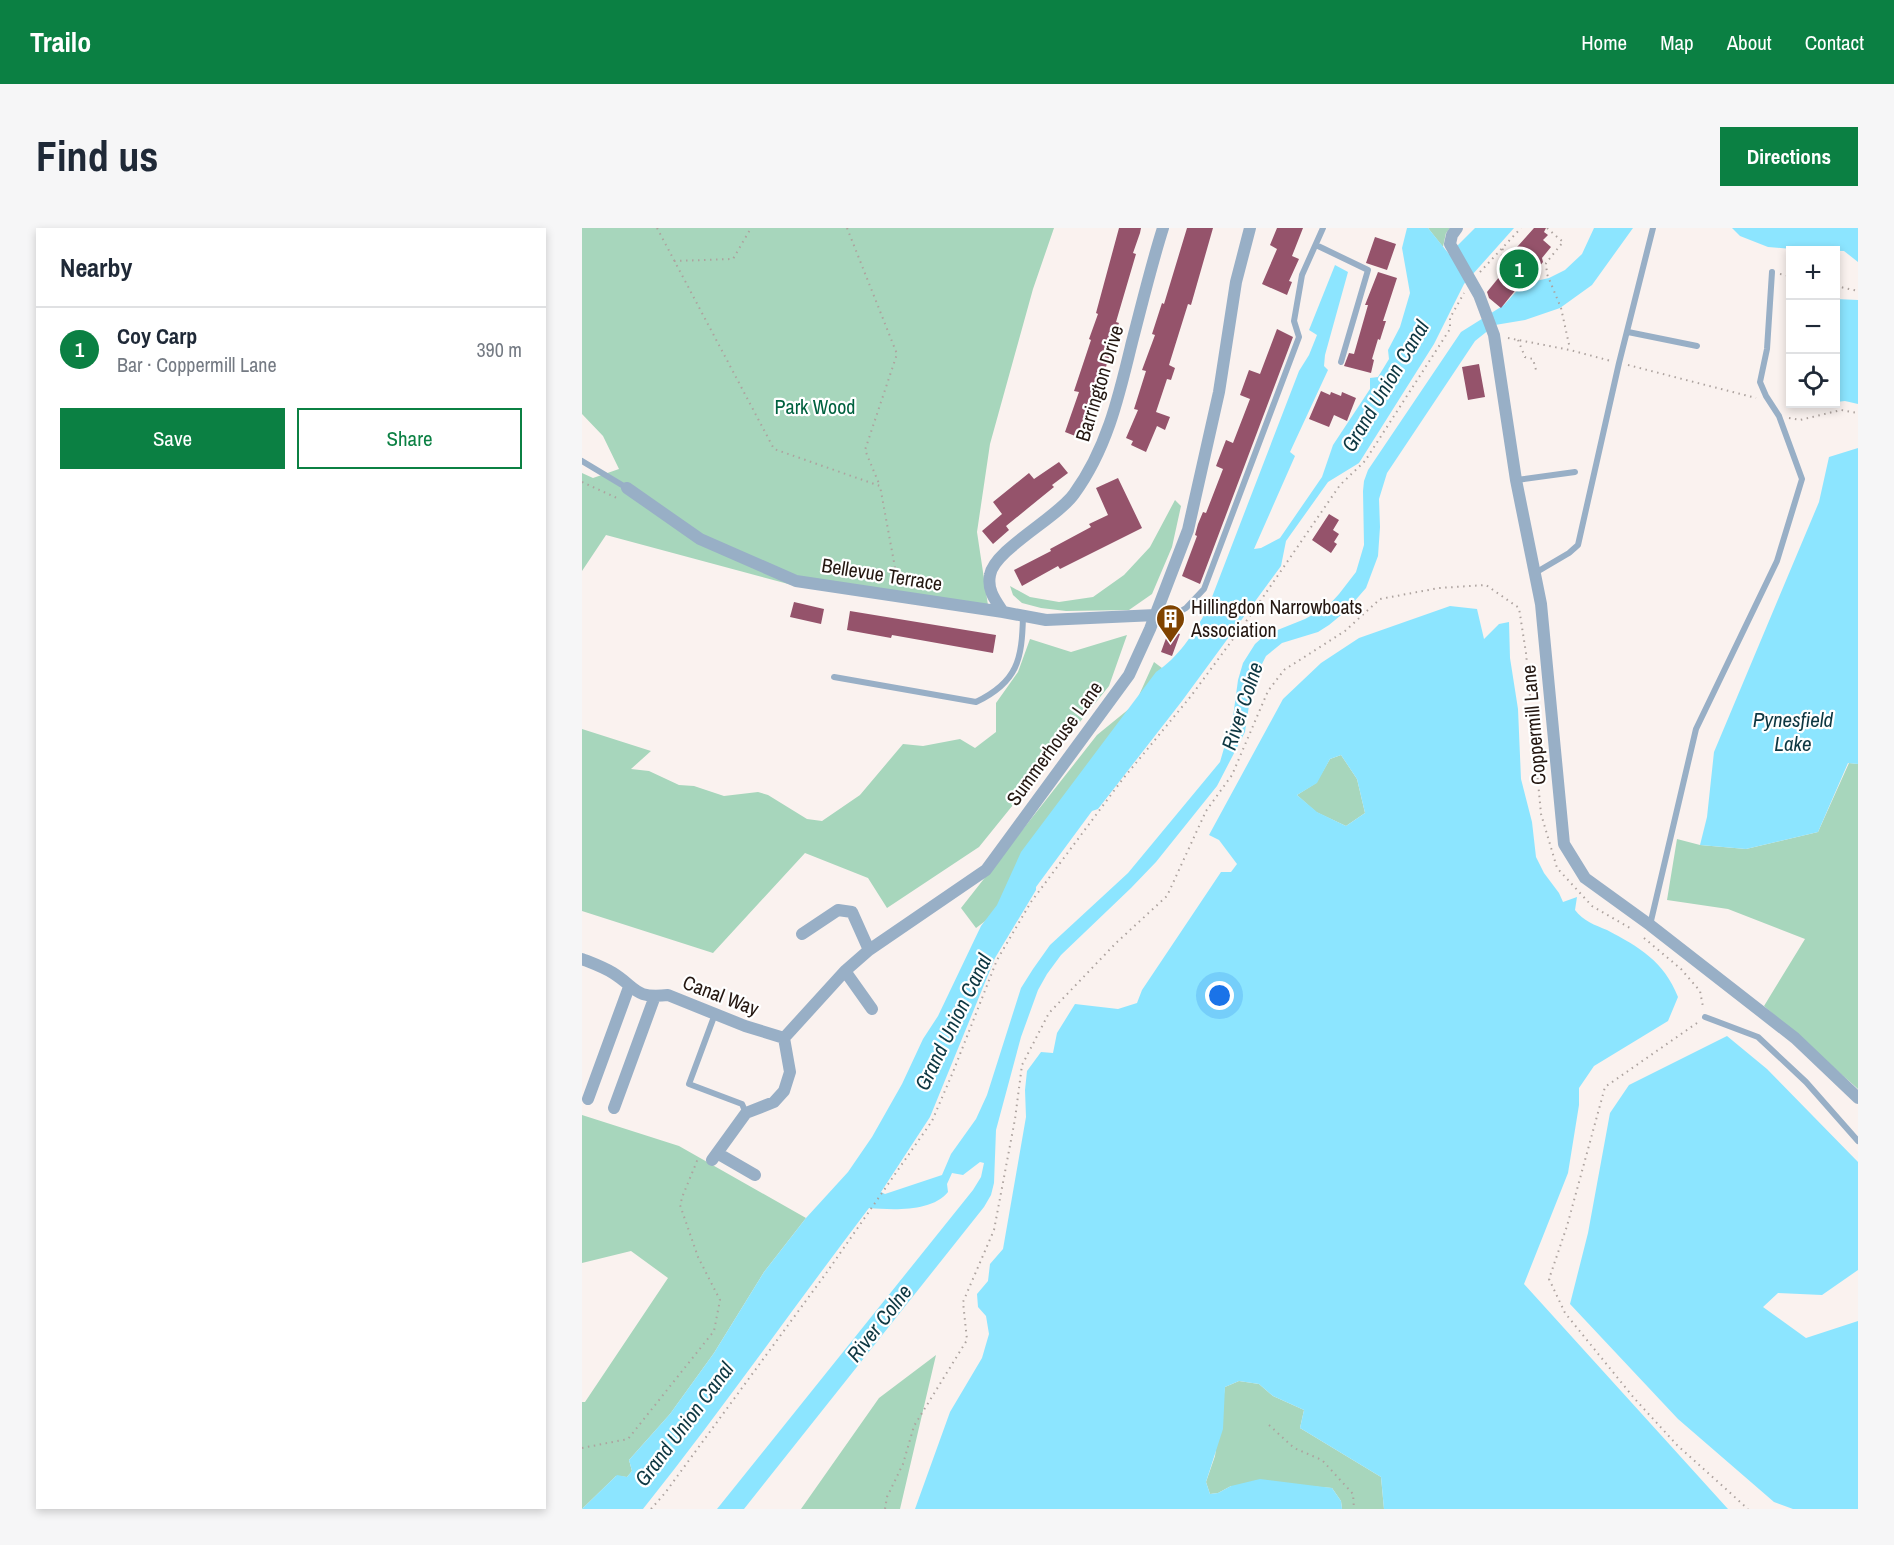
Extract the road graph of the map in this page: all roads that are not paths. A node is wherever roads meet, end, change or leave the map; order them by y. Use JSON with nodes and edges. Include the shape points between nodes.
{"nodes":[{"id":1,"x":1163,"y":228,"type":"edge"},
{"id":2,"x":1250,"y":228,"type":"edge"},
{"id":3,"x":1323,"y":228,"type":"edge"},
{"id":4,"x":1457,"y":228,"type":"edge"},
{"id":5,"x":1653,"y":228,"type":"edge"},
{"id":6,"x":1316,"y":245,"type":"junction"},
{"id":7,"x":1772,"y":272,"type":"dead end"},
{"id":8,"x":1628,"y":332,"type":"junction"},
{"id":9,"x":1697,"y":346,"type":"dead end"},
{"id":10,"x":1341,"y":362,"type":"dead end"},
{"id":11,"x":582,"y":461,"type":"edge"},
{"id":12,"x":1575,"y":472,"type":"dead end"},
{"id":13,"x":1516,"y":480,"type":"junction"},
{"id":14,"x":627,"y":488,"type":"joint"},
{"id":15,"x":1534,"y":573,"type":"junction"},
{"id":16,"x":1003,"y":612,"type":"junction"},
{"id":17,"x":1023,"y":615,"type":"junction"},
{"id":18,"x":1156,"y":615,"type":"junction"},
{"id":19,"x":1169,"y":618,"type":"dead end"},
{"id":20,"x":834,"y":677,"type":"dead end"},
{"id":21,"x":1650,"y":925,"type":"junction"},
{"id":22,"x":802,"y":934,"type":"dead end"},
{"id":23,"x":869,"y":950,"type":"junction"},
{"id":24,"x":582,"y":959,"type":"edge"},
{"id":25,"x":845,"y":971,"type":"junction"},
{"id":26,"x":629,"y":987,"type":"junction"},
{"id":27,"x":655,"y":996,"type":"junction"},
{"id":28,"x":872,"y":1009,"type":"dead end"},
{"id":29,"x":715,"y":1013,"type":"junction"},
{"id":30,"x":1705,"y":1017,"type":"road end"},
{"id":31,"x":784,"y":1038,"type":"junction"},
{"id":32,"x":1858,"y":1098,"type":"edge"},
{"id":33,"x":588,"y":1099,"type":"dead end"},
{"id":34,"x":614,"y":1108,"type":"dead end"},
{"id":35,"x":746,"y":1113,"type":"junction"},
{"id":36,"x":1858,"y":1141,"type":"edge"},
{"id":37,"x":755,"y":1175,"type":"dead end"}],
"edges":[{"from":1,"to":16,"type":"street","name":"Barrington Drive","via":[[1110,427],[1095,462],[1073,496],[993,564],[989,576],[992,596]]},
{"from":2,"to":18,"type":"street","name":"Summerhouse Lane","via":[[1188,530]]},
{"from":3,"to":6,"type":"lane"},
{"from":4,"to":13,"type":"street","name":"Coppermill Lane","via":[[1450,244],[1493,333]]},
{"from":5,"to":8,"type":"lane"},
{"from":6,"to":10,"type":"lane","via":[[1368,270]]},
{"from":6,"to":19,"type":"lane","via":[[1302,275],[1294,321],[1299,338],[1204,589],[1186,608]]},
{"from":7,"to":21,"type":"lane","via":[[1767,350],[1760,382],[1779,416],[1802,479],[1777,561],[1696,729]]},
{"from":8,"to":9,"type":"lane"},
{"from":8,"to":15,"type":"lane","via":[[1578,544]]},
{"from":11,"to":14,"type":"lane"},
{"from":12,"to":13,"type":"lane"},
{"from":13,"to":15,"type":"street","name":"Coppermill Lane"},
{"from":14,"to":16,"type":"street","name":"Bellevue Terrace","via":[[700,539],[796,580]]},
{"from":15,"to":21,"type":"street","name":"Coppermill Lane","via":[[1541,604],[1564,844],[1585,878]]},
{"from":16,"to":17,"type":"street","name":"Bellevue Terrace"},
{"from":17,"to":18,"type":"street","name":"Bellevue Terrace","via":[[1046,620]]},
{"from":17,"to":20,"type":"lane","via":[[1022,649],[1015,669],[996,693],[976,702]]},
{"from":18,"to":23,"type":"street","name":"Summerhouse Lane","via":[[1129,675],[986,870]]},
{"from":21,"to":32,"type":"street","name":"Coppermill Lane","via":[[1795,1038]]},
{"from":22,"to":23,"type":"street","via":[[838,910],[852,912]]},
{"from":23,"to":25,"type":"street","name":"Summerhouse Lane"},
{"from":24,"to":26,"type":"street","name":"Canal Way","via":[[615,974]]},
{"from":25,"to":28,"type":"street"},
{"from":25,"to":31,"type":"street","name":"Summerhouse Lane"},
{"from":26,"to":27,"type":"street","name":"Canal Way"},
{"from":26,"to":33,"type":"street"},
{"from":27,"to":29,"type":"street","name":"Canal Way","via":[[668,995]]},
{"from":27,"to":34,"type":"street"},
{"from":29,"to":31,"type":"street","name":"Canal Way"},
{"from":29,"to":35,"type":"lane","via":[[689,1084],[741,1104]]},
{"from":30,"to":36,"type":"lane","via":[[1758,1037],[1806,1082]]},
{"from":31,"to":35,"type":"street","via":[[790,1072],[784,1091],[774,1102]]},
{"from":35,"to":37,"type":"street","via":[[715,1157]]}]}
